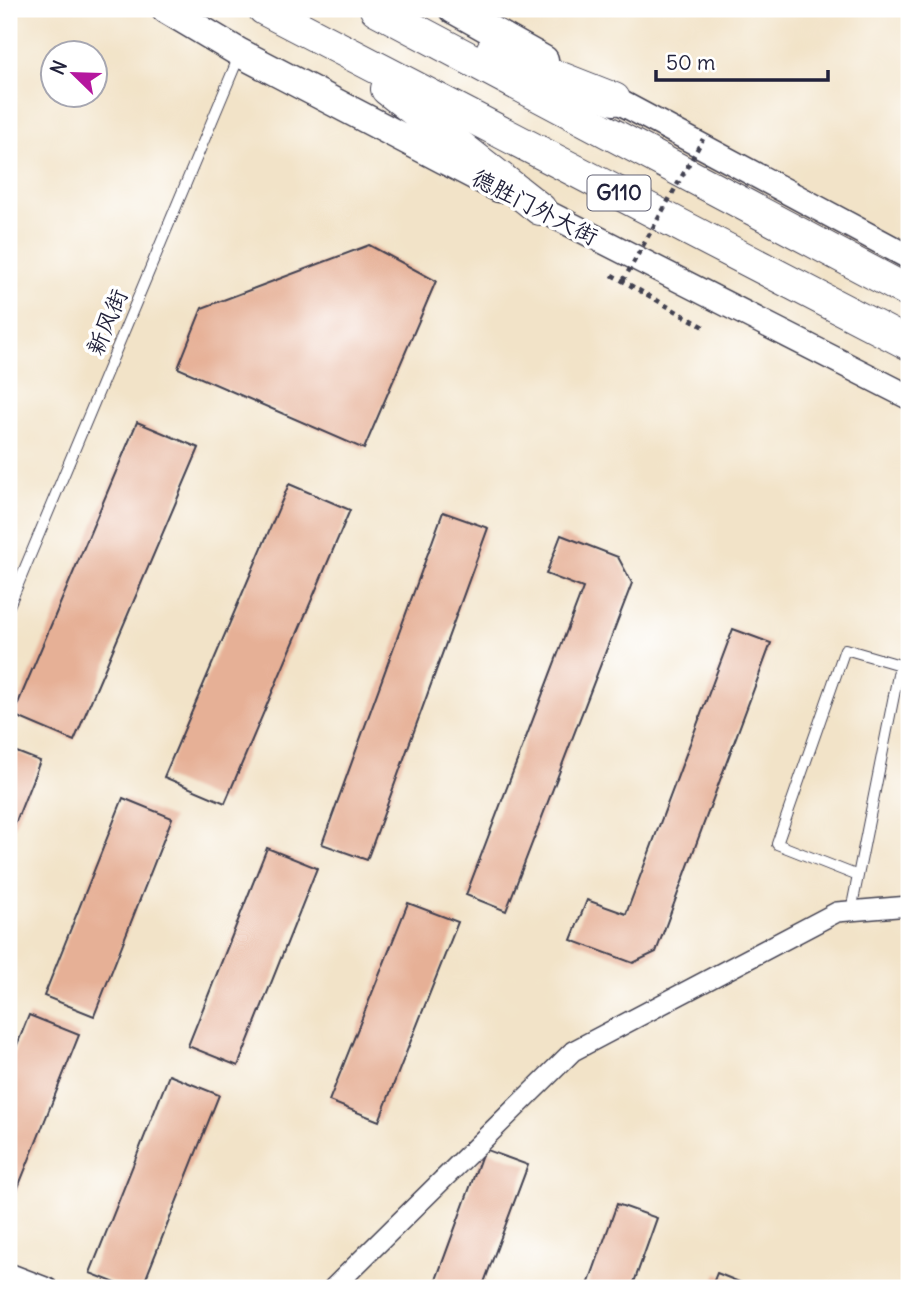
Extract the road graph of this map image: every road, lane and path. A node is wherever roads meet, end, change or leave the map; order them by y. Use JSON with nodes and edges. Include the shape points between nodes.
{"nodes":[{"id":1,"x":166,"y":9,"type":"edge"},
{"id":2,"x":264,"y":9,"type":"edge"},
{"id":3,"x":376,"y":9,"type":"edge"},
{"id":4,"x":386,"y":9,"type":"edge"},
{"id":5,"x":453,"y":9,"type":"edge"},
{"id":6,"x":328,"y":43,"type":"junction"},
{"id":7,"x":240,"y":53,"type":"junction"},
{"id":8,"x":614,"y":99,"type":"junction"},
{"id":9,"x":703,"y":139,"type":"dead end"},
{"id":10,"x":540,"y":209,"type":"junction"},
{"id":11,"x":909,"y":257,"type":"edge"},
{"id":12,"x":602,"y":269,"type":"dead end"},
{"id":13,"x":623,"y":281,"type":"junction"},
{"id":14,"x":909,"y":292,"type":"edge"},
{"id":15,"x":706,"y":328,"type":"dead end"},
{"id":16,"x":909,"y":344,"type":"edge"},
{"id":17,"x":909,"y":397,"type":"edge"},
{"id":18,"x":9,"y":606,"type":"edge"},
{"id":19,"x":858,"y":876,"type":"junction"},
{"id":20,"x":909,"y":906,"type":"edge"},
{"id":21,"x":851,"y":911,"type":"junction"},
{"id":22,"x":9,"y":1273,"type":"edge"},
{"id":23,"x":48,"y":1288,"type":"edge"},
{"id":24,"x":333,"y":1288,"type":"edge"}],
"edges":[{"from":1,"to":7,"type":"main road","name":"德胜门外大街"},
{"from":2,"to":6,"type":"highway","number":"G110"},
{"from":3,"to":14,"type":"highway","number":"G110"},
{"from":4,"to":8,"type":"highway"},
{"from":5,"to":8,"type":"main road"},
{"from":6,"to":10,"type":"highway"},
{"from":6,"to":16,"type":"highway","number":"G110"},
{"from":7,"to":10,"type":"main road","name":"德胜门外大街"},
{"from":7,"to":18,"type":"lane","name":"新风街"},
{"from":8,"to":11,"type":"street"},
{"from":9,"to":13,"type":"path","bridge":true},
{"from":10,"to":17,"type":"street","name":"德胜门外大街"},
{"from":12,"to":13,"type":"path"},
{"from":13,"to":15,"type":"path"},
{"from":19,"to":19,"type":"lane","via":[[900,665],[845,649],[777,844]]},
{"from":19,"to":21,"type":"lane"},
{"from":20,"to":21,"type":"street"},
{"from":21,"to":24,"type":"street","via":[[837,912],[573,1051]]},
{"from":22,"to":23,"type":"street"}]}
